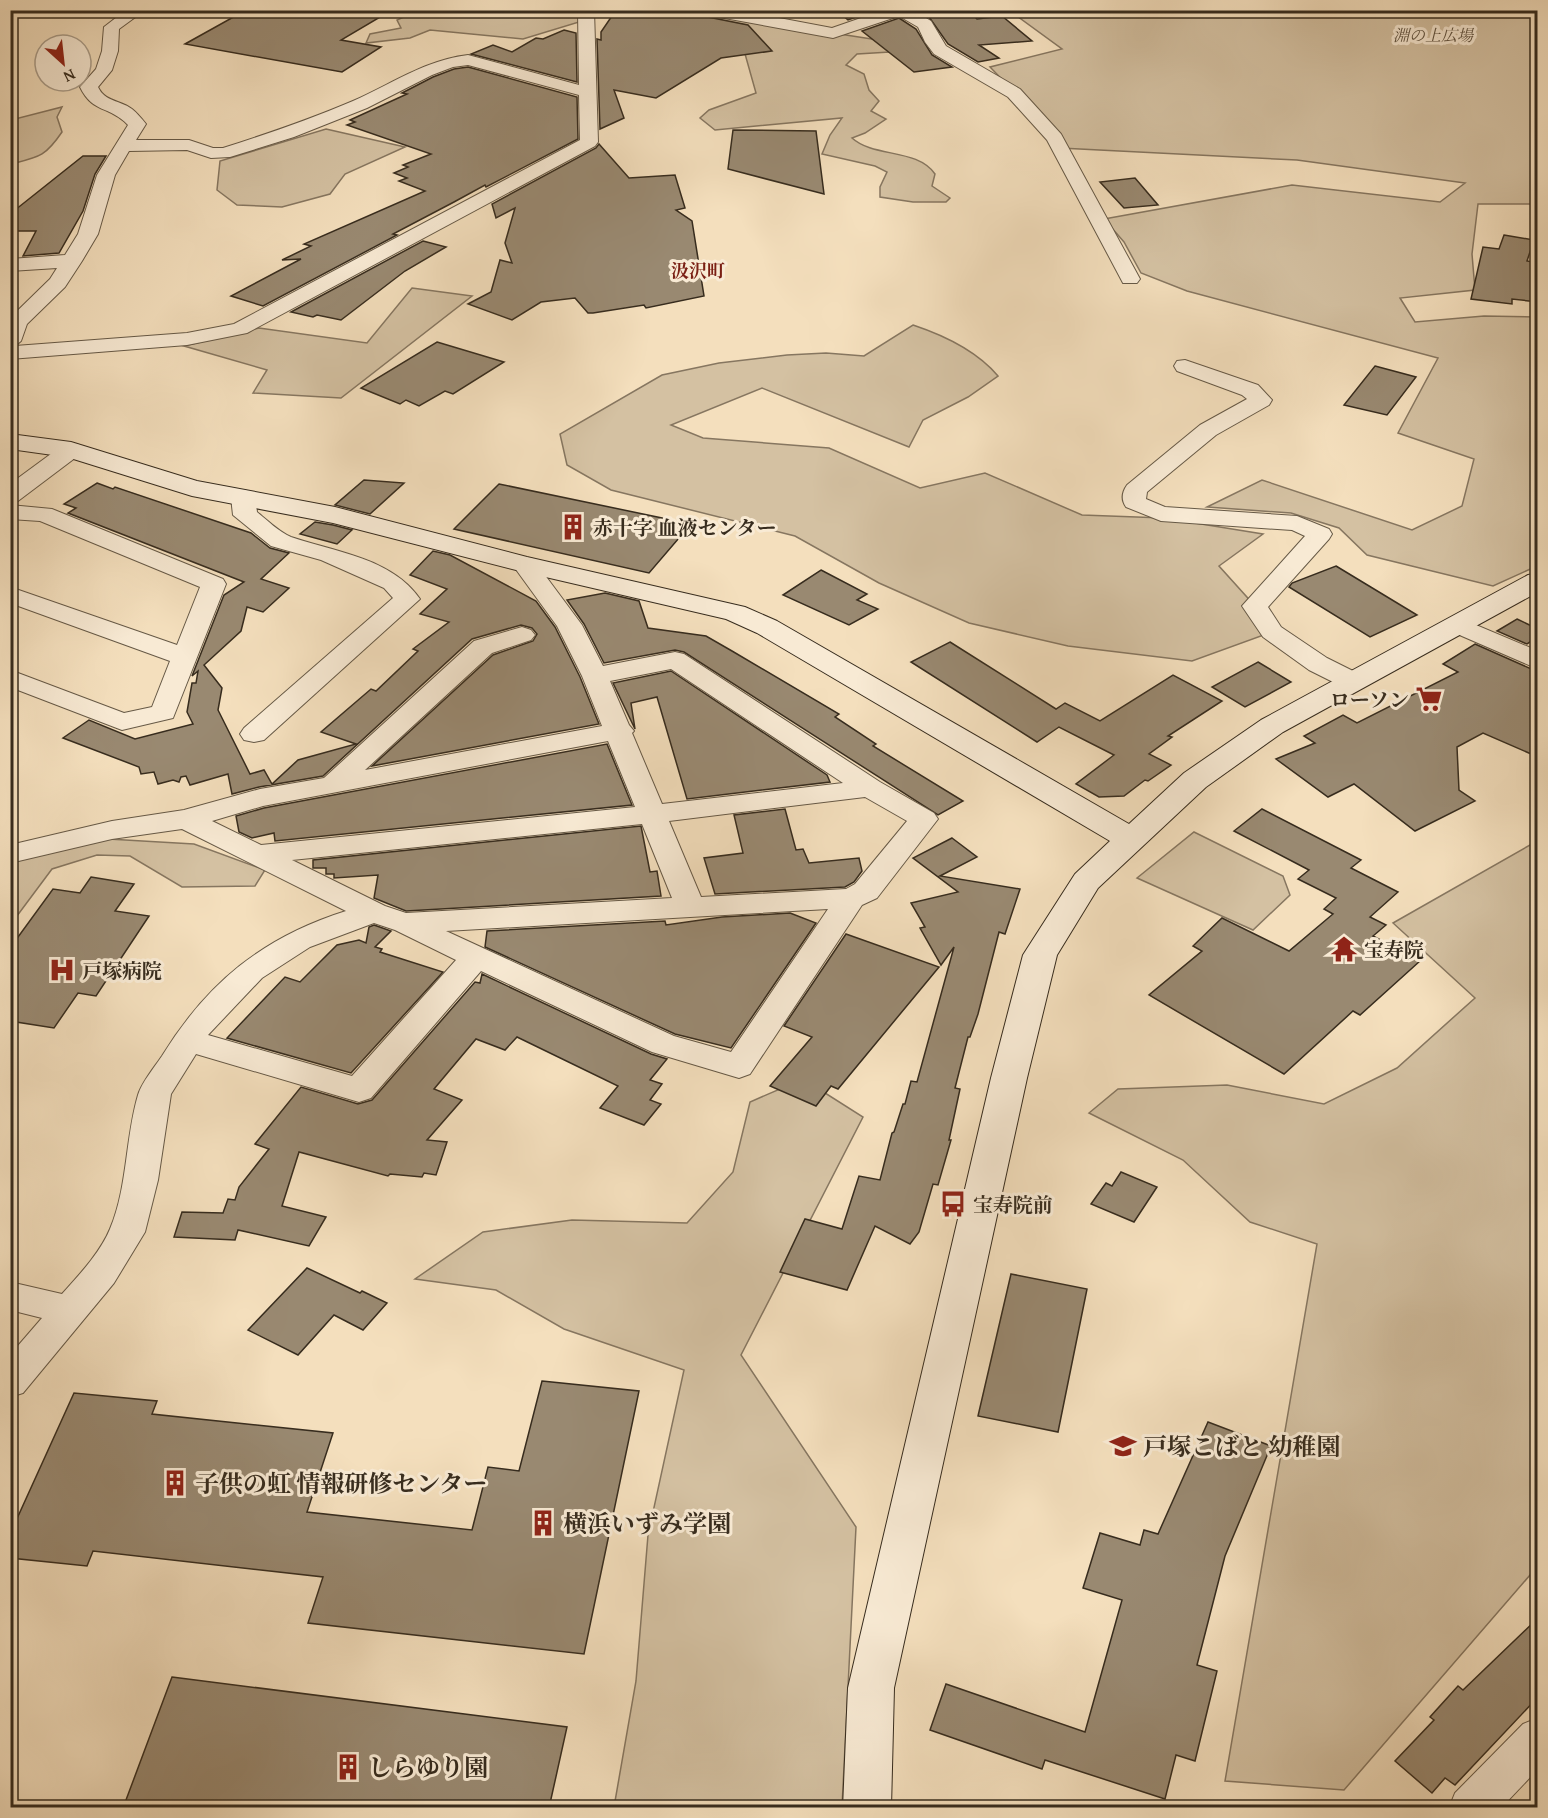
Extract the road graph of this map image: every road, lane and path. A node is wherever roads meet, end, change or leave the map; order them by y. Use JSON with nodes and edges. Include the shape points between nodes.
{"nodes":[{"id":1,"x":137,"y":10,"type":"edge"},
{"id":2,"x":586,"y":10,"type":"edge"},
{"id":3,"x":708,"y":10,"type":"edge"},
{"id":4,"x":901,"y":10,"type":"edge"},
{"id":5,"x":587,"y":92,"type":"junction"},
{"id":6,"x":125,"y":146,"type":"junction"},
{"id":7,"x":72,"y":261,"type":"junction"},
{"id":8,"x":10,"y":265,"type":"edge"},
{"id":9,"x":1130,"y":279,"type":"dead end"},
{"id":10,"x":10,"y":341,"type":"edge"},
{"id":11,"x":10,"y":353,"type":"edge"},
{"id":12,"x":1185,"y":366,"type":"dead end"},
{"id":13,"x":10,"y":441,"type":"edge"},
{"id":14,"x":70,"y":450,"type":"junction"},
{"id":15,"x":10,"y":496,"type":"edge"},
{"id":16,"x":243,"y":497,"type":"junction"},
{"id":17,"x":10,"y":512,"type":"edge"},
{"id":18,"x":524,"y":564,"type":"junction"},
{"id":19,"x":1538,"y":581,"type":"edge"},
{"id":20,"x":10,"y":594,"type":"edge"},
{"id":21,"x":1457,"y":625,"type":"junction"},
{"id":22,"x":522,"y":635,"type":"dead end"},
{"id":23,"x":184,"y":657,"type":"junction"},
{"id":24,"x":1538,"y":661,"type":"edge"},
{"id":25,"x":595,"y":676,"type":"junction"},
{"id":26,"x":10,"y":678,"type":"edge"},
{"id":27,"x":1352,"y":681,"type":"junction"},
{"id":28,"x":620,"y":731,"type":"junction"},
{"id":29,"x":255,"y":734,"type":"dead end"},
{"id":30,"x":334,"y":783,"type":"junction"},
{"id":31,"x":870,"y":788,"type":"junction"},
{"id":32,"x":651,"y":814,"type":"junction"},
{"id":33,"x":186,"y":819,"type":"junction"},
{"id":34,"x":1131,"y":838,"type":"junction"},
{"id":35,"x":10,"y":854,"type":"edge"},
{"id":36,"x":260,"y":854,"type":"junction"},
{"id":37,"x":851,"y":898,"type":"junction"},
{"id":38,"x":690,"y":906,"type":"junction"},
{"id":39,"x":374,"y":913,"type":"junction"},
{"id":40,"x":405,"y":923,"type":"junction"},
{"id":41,"x":475,"y":958,"type":"junction"},
{"id":42,"x":188,"y":1040,"type":"junction"},
{"id":43,"x":10,"y":1296,"type":"edge"},
{"id":44,"x":71,"y":1311,"type":"junction"},
{"id":45,"x":10,"y":1382,"type":"edge"},
{"id":46,"x":1538,"y":1738,"type":"edge"},
{"id":47,"x":867,"y":1808,"type":"edge"},
{"id":48,"x":1471,"y":1808,"type":"edge"}],
"edges":[{"from":1,"to":6,"type":"street","via":[[112,27],[104,70],[89,87],[95,99],[125,112],[137,124]]},
{"from":2,"to":5,"type":"street"},
{"from":3,"to":4,"type":"street","via":[[833,33]]},
{"from":4,"to":9,"type":"street","via":[[925,24],[940,50],[1025,103],[1055,138]]},
{"from":5,"to":6,"type":"street","via":[[468,60],[450,62],[288,134],[224,153],[189,145]]},
{"from":5,"to":11,"type":"street","via":[[589,142],[240,329],[187,339]]},
{"from":6,"to":7,"type":"street","via":[[106,175],[88,234]]},
{"from":7,"to":8,"type":"street"},
{"from":7,"to":10,"type":"street","via":[[58,283],[18,322]]},
{"from":12,"to":27,"type":"street","via":[[1250,390],[1261,400],[1208,430],[1135,490],[1134,502],[1161,514],[1297,523],[1320,534],[1255,606],[1272,632],[1318,664]]},
{"from":13,"to":14,"type":"street"},
{"from":14,"to":15,"type":"street"},
{"from":14,"to":16,"type":"street","via":[[192,488]]},
{"from":16,"to":18,"type":"street","via":[[335,515]]},
{"from":16,"to":29,"type":"street","via":[[245,515],[280,541],[330,555],[393,583],[407,599]]},
{"from":17,"to":23,"type":"street","via":[[44,514],[214,584]]},
{"from":18,"to":25,"type":"street","via":[[568,625]]},
{"from":18,"to":34,"type":"street","via":[[735,613],[767,627]]},
{"from":19,"to":21,"type":"street"},
{"from":20,"to":23,"type":"street"},
{"from":21,"to":24,"type":"street"},
{"from":21,"to":27,"type":"street"},
{"from":22,"to":30,"type":"street","via":[[483,647]]},
{"from":23,"to":26,"type":"street","via":[[163,712],[122,722]]},
{"from":25,"to":28,"type":"street"},
{"from":25,"to":31,"type":"street","via":[[675,660]]},
{"from":27,"to":34,"type":"street","via":[[1226,757]]},
{"from":28,"to":30,"type":"street"},
{"from":28,"to":32,"type":"street"},
{"from":30,"to":33,"type":"street"},
{"from":31,"to":32,"type":"street"},
{"from":31,"to":37,"type":"street","via":[[924,819],[866,891]]},
{"from":32,"to":36,"type":"street"},
{"from":32,"to":38,"type":"street"},
{"from":33,"to":35,"type":"street","via":[[112,830]]},
{"from":33,"to":36,"type":"street"},
{"from":34,"to":47,"type":"street","via":[[1086,881],[1040,955],[871,1688]]},
{"from":36,"to":39,"type":"street"},
{"from":37,"to":38,"type":"street"},
{"from":37,"to":41,"type":"street","via":[[739,1066],[663,1044]]},
{"from":38,"to":40,"type":"street"},
{"from":39,"to":40,"type":"street"},
{"from":39,"to":42,"type":"street","via":[[299,940],[251,971]]},
{"from":40,"to":41,"type":"street"},
{"from":41,"to":42,"type":"street","via":[[358,1090]]},
{"from":42,"to":44,"type":"street","via":[[155,1094],[141,1180],[127,1232]]},
{"from":43,"to":44,"type":"street"},
{"from":44,"to":45,"type":"street"},
{"from":46,"to":48,"type":"street"}]}
